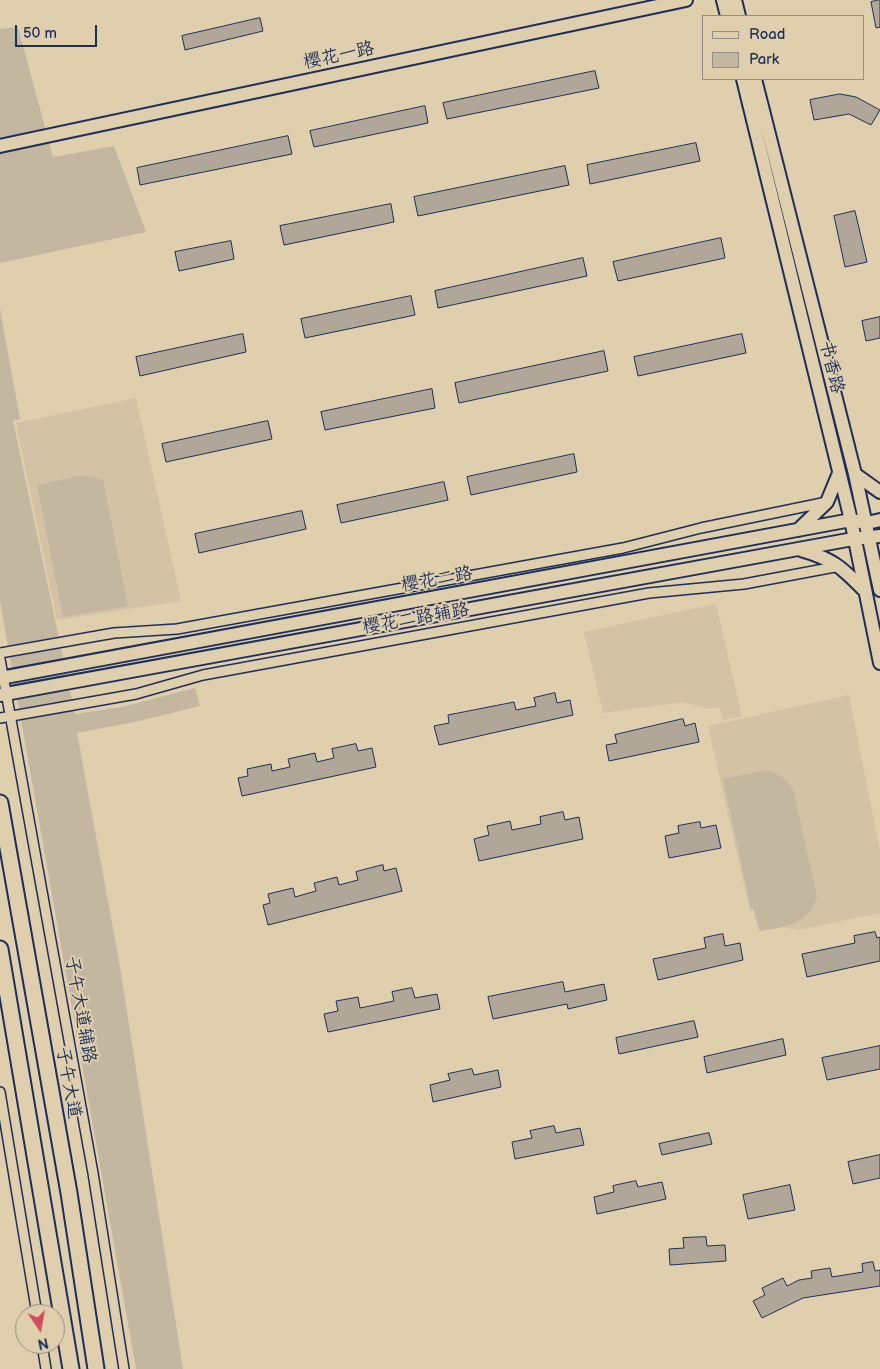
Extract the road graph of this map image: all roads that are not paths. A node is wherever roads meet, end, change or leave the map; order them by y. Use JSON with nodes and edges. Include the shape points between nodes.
{"nodes":[{"id":1,"x":686,"y":0,"type":"edge"},
{"id":2,"x":723,"y":0,"type":"edge"},
{"id":3,"x":735,"y":0,"type":"edge"},
{"id":4,"x":727,"y":15,"type":"edge"},
{"id":5,"x":739,"y":15,"type":"edge"},
{"id":6,"x":743,"y":80,"type":"edge"},
{"id":7,"x":755,"y":80,"type":"edge"},
{"id":8,"x":0,"y":146,"type":"edge"},
{"id":9,"x":839,"y":473,"type":"junction"},
{"id":10,"x":855,"y":474,"type":"junction"},
{"id":11,"x":880,"y":491,"type":"edge"},
{"id":12,"x":827,"y":502,"type":"junction"},
{"id":13,"x":851,"y":520,"type":"junction"},
{"id":14,"x":880,"y":520,"type":"edge"},
{"id":15,"x":867,"y":522,"type":"junction"},
{"id":16,"x":798,"y":530,"type":"junction"},
{"id":17,"x":874,"y":537,"type":"edge"},
{"id":18,"x":854,"y":538,"type":"junction"},
{"id":19,"x":796,"y":549,"type":"junction"},
{"id":20,"x":840,"y":566,"type":"junction"},
{"id":21,"x":880,"y":585,"type":"edge"},
{"id":22,"x":865,"y":592,"type":"junction"},
{"id":23,"x":0,"y":653,"type":"edge"},
{"id":24,"x":0,"y":658,"type":"edge"},
{"id":25,"x":880,"y":663,"type":"edge"},
{"id":26,"x":2,"y":678,"type":"edge"},
{"id":27,"x":3,"y":694,"type":"edge"},
{"id":28,"x":10,"y":716,"type":"junction"},
{"id":29,"x":0,"y":718,"type":"edge"},
{"id":30,"x":0,"y":803,"type":"edge"},
{"id":31,"x":0,"y":949,"type":"edge"},
{"id":32,"x":0,"y":1092,"type":"edge"},
{"id":33,"x":35,"y":1304,"type":"edge"},
{"id":34,"x":44,"y":1354,"type":"edge"},
{"id":35,"x":46,"y":1369,"type":"edge"},
{"id":36,"x":71,"y":1369,"type":"edge"},
{"id":37,"x":96,"y":1369,"type":"edge"},
{"id":38,"x":124,"y":1369,"type":"edge"}],
"edges":[{"from":1,"to":8,"type":"main road","name":"樱花一路"},
{"from":2,"to":4,"type":"main road"},
{"from":3,"to":5,"type":"main road"},
{"from":6,"to":9,"type":"main road","name":"书香路"},
{"from":7,"to":10,"type":"main road","name":"书香路"},
{"from":9,"to":12,"type":"main road"},
{"from":9,"to":13,"type":"main road","name":"书香路"},
{"from":10,"to":11,"type":"main road"},
{"from":10,"to":15,"type":"main road","name":"书香路"},
{"from":12,"to":16,"type":"main road"},
{"from":12,"to":23,"type":"street","name":"樱花二路辅路","via":[[613,550],[177,629],[114,633]]},
{"from":13,"to":15,"type":"main road","name":"樱花二路"},
{"from":13,"to":16,"type":"main road","name":"樱花二路"},
{"from":13,"to":18,"type":"main road","name":"书香路"},
{"from":14,"to":15,"type":"main road","name":"樱花二路"},
{"from":15,"to":17,"type":"main road","name":"书香路"},
{"from":16,"to":26,"type":"main road","name":"樱花二路"},
{"from":17,"to":18,"type":"main road","name":"樱花二路"},
{"from":17,"to":21,"type":"main road","name":"书香路"},
{"from":18,"to":19,"type":"main road","name":"樱花二路"},
{"from":18,"to":22,"type":"main road","name":"书香路"},
{"from":19,"to":20,"type":"main road","via":[[826,557]]},
{"from":19,"to":27,"type":"main road","name":"樱花二路"},
{"from":20,"to":22,"type":"main road"},
{"from":20,"to":28,"type":"street","name":"樱花二路辅路","via":[[744,584],[629,596],[203,675],[136,694]]},
{"from":22,"to":25,"type":"main road","name":"书香路"},
{"from":24,"to":26,"type":"street","name":"子午大道辅路"},
{"from":26,"to":27,"type":"street","name":"子午大道辅路"},
{"from":27,"to":28,"type":"street","name":"子午大道辅路"},
{"from":28,"to":29,"type":"street","name":"樱花二路辅路"},
{"from":28,"to":38,"type":"street","name":"子午大道辅路","via":[[94,1174]]},
{"from":30,"to":37,"type":"main road","name":"子午大道","via":[[69,1192]]},
{"from":31,"to":36,"type":"main road"},
{"from":32,"to":33,"type":"street"},
{"from":34,"to":35,"type":"street"}]}
